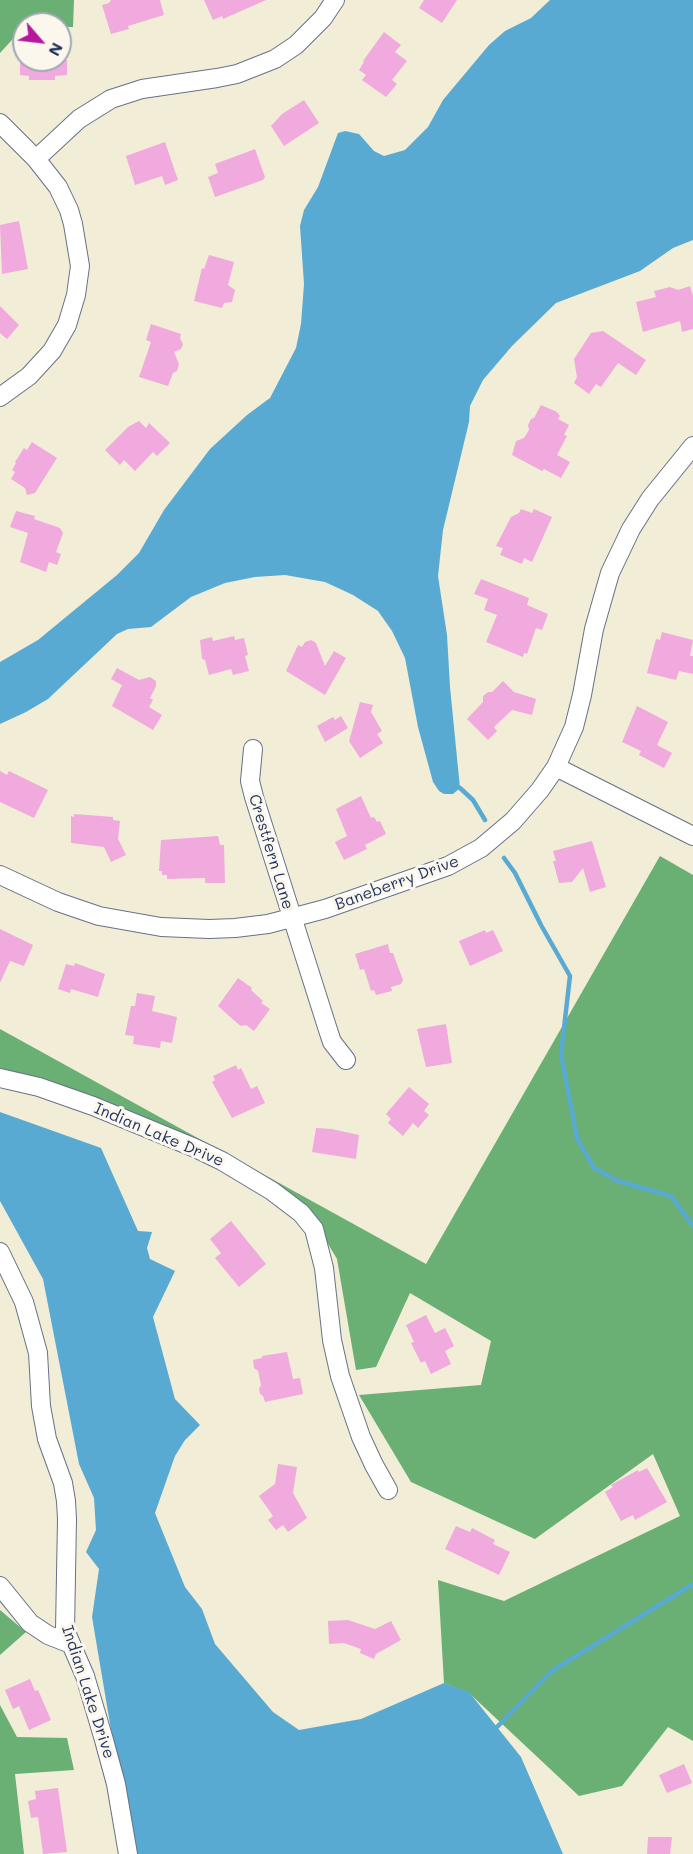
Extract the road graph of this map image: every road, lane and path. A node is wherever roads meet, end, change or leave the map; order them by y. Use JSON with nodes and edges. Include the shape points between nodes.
{"nodes":[{"id":1,"x":335,"y":0,"type":"edge"},
{"id":2,"x":0,"y":123,"type":"edge"},
{"id":3,"x":36,"y":159,"type":"junction"},
{"id":4,"x":0,"y":397,"type":"edge"},
{"id":5,"x":693,"y":446,"type":"edge"},
{"id":6,"x":253,"y":749,"type":"dead end"},
{"id":7,"x":556,"y":767,"type":"junction"},
{"id":8,"x":693,"y":836,"type":"edge"},
{"id":9,"x":0,"y":876,"type":"edge"},
{"id":10,"x":291,"y":919,"type":"junction"},
{"id":11,"x":346,"y":1059,"type":"dead end"},
{"id":12,"x":0,"y":1078,"type":"edge"},
{"id":13,"x":0,"y":1252,"type":"edge"},
{"id":14,"x":388,"y":1490,"type":"dead end"},
{"id":15,"x":0,"y":1586,"type":"edge"},
{"id":16,"x":71,"y":1644,"type":"junction"},
{"id":17,"x":128,"y":1854,"type":"edge"}],
"edges":[{"from":1,"to":3,"type":"street","via":[[297,45],[275,59],[237,74],[142,89],[111,99],[79,119]]},
{"from":2,"to":3,"type":"street"},
{"from":3,"to":4,"type":"street","via":[[58,187],[69,210],[79,280],[66,325],[52,351],[29,376]]},
{"from":5,"to":7,"type":"street","name":"Baneberry Drive","via":[[650,499],[615,563],[601,600],[574,727]]},
{"from":6,"to":10,"type":"street","name":"Crestfern Lane","via":[[250,774],[254,797]]},
{"from":7,"to":8,"type":"street"},
{"from":7,"to":10,"type":"street","name":"Baneberry Drive","via":[[513,821],[467,857],[403,883]]},
{"from":9,"to":10,"type":"street","name":"Baneberry Drive","via":[[79,910],[127,922],[209,929]]},
{"from":10,"to":11,"type":"street","name":"Crestfern Lane","via":[[332,1042]]},
{"from":12,"to":14,"type":"street","name":"Indian Lake Drive","via":[[71,1098],[195,1148],[262,1185],[301,1213],[314,1229],[324,1268],[340,1376],[362,1437]]},
{"from":13,"to":16,"type":"street","name":"Indian Lake Drive","via":[[31,1322],[47,1439],[63,1483],[67,1519],[65,1630]]},
{"from":15,"to":16,"type":"street","via":[[30,1623]]},
{"from":16,"to":17,"type":"street","name":"Indian Lake Drive","via":[[85,1676],[116,1784]]}]}
